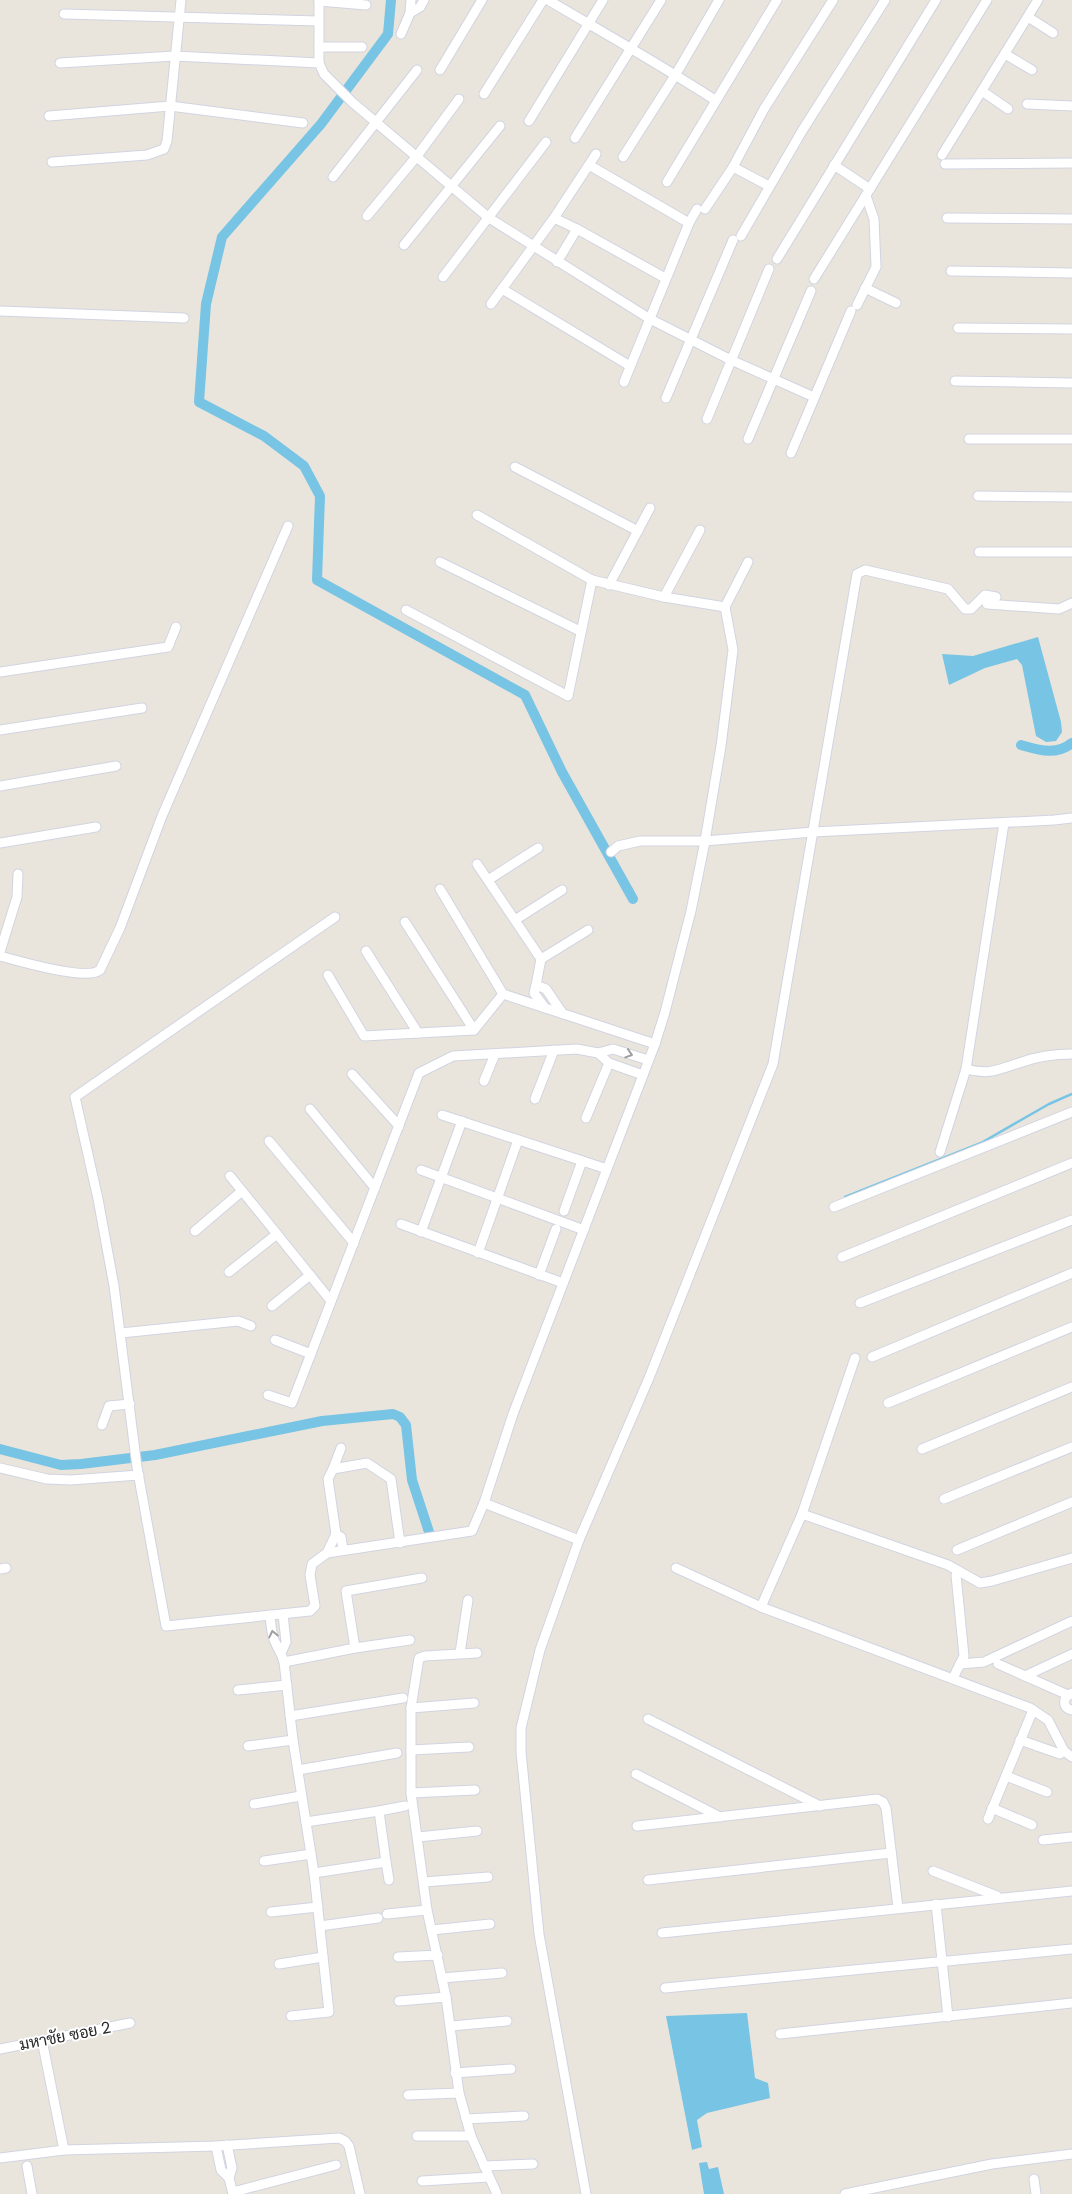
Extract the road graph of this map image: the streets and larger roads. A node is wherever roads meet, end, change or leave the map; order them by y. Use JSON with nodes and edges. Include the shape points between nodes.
{"nodes":[{"id":1,"x":181,"y":0,"type":"edge"},
{"id":2,"x":319,"y":0,"type":"edge"},
{"id":3,"x":411,"y":0,"type":"edge"},
{"id":4,"x":424,"y":0,"type":"edge"},
{"id":5,"x":482,"y":0,"type":"edge"},
{"id":6,"x":543,"y":0,"type":"edge"},
{"id":7,"x":548,"y":0,"type":"edge"},
{"id":8,"x":602,"y":0,"type":"edge"},
{"id":9,"x":661,"y":0,"type":"edge"},
{"id":10,"x":719,"y":0,"type":"edge"},
{"id":11,"x":777,"y":0,"type":"edge"},
{"id":12,"x":833,"y":0,"type":"edge"},
{"id":13,"x":885,"y":0,"type":"edge"},
{"id":14,"x":936,"y":0,"type":"edge"},
{"id":15,"x":987,"y":0,"type":"edge"},
{"id":16,"x":1038,"y":0,"type":"edge"},
{"id":17,"x":366,"y":5,"type":"dead end"},
{"id":18,"x":410,"y":13,"type":"junction"},
{"id":19,"x":64,"y":14,"type":"dead end"},
{"id":20,"x":179,"y":16,"type":"junction"},
{"id":21,"x":1028,"y":17,"type":"junction"},
{"id":22,"x":318,"y":21,"type":"junction"},
{"id":23,"x":588,"y":24,"type":"junction"},
{"id":24,"x":1053,"y":33,"type":"dead end"},
{"id":25,"x":401,"y":34,"type":"dead end"},
{"id":26,"x":319,"y":47,"type":"junction"},
{"id":27,"x":362,"y":47,"type":"dead end"},
{"id":28,"x":631,"y":50,"type":"junction"},
{"id":29,"x":1005,"y":54,"type":"junction"},
{"id":30,"x":174,"y":56,"type":"junction"},
{"id":31,"x":319,"y":63,"type":"junction"},
{"id":32,"x":60,"y":64,"type":"dead end"},
{"id":33,"x":417,"y":70,"type":"dead end"},
{"id":34,"x":440,"y":70,"type":"dead end"},
{"id":35,"x":1032,"y":70,"type":"dead end"},
{"id":36,"x":676,"y":74,"type":"junction"},
{"id":37,"x":982,"y":92,"type":"junction"},
{"id":38,"x":484,"y":94,"type":"dead end"},
{"id":39,"x":460,"y":99,"type":"dead end"},
{"id":40,"x":715,"y":100,"type":"junction"},
{"id":41,"x":1027,"y":104,"type":"dead end"},
{"id":42,"x":170,"y":106,"type":"junction"},
{"id":43,"x":1072,"y":106,"type":"edge"},
{"id":44,"x":1008,"y":108,"type":"dead end"},
{"id":45,"x":50,"y":116,"type":"dead end"},
{"id":46,"x":529,"y":121,"type":"dead end"},
{"id":47,"x":378,"y":122,"type":"junction"},
{"id":48,"x":303,"y":123,"type":"dead end"},
{"id":49,"x":500,"y":126,"type":"dead end"},
{"id":50,"x":575,"y":138,"type":"dead end"},
{"id":51,"x":546,"y":142,"type":"dead end"},
{"id":52,"x":596,"y":154,"type":"dead end"},
{"id":53,"x":417,"y":156,"type":"junction"},
{"id":54,"x":623,"y":157,"type":"dead end"},
{"id":55,"x":52,"y":162,"type":"dead end"},
{"id":56,"x":1072,"y":163,"type":"edge"},
{"id":57,"x":589,"y":165,"type":"junction"},
{"id":58,"x":834,"y":165,"type":"junction"},
{"id":59,"x":733,"y":166,"type":"junction"},
{"id":60,"x":333,"y":177,"type":"dead end"},
{"id":61,"x":666,"y":182,"type":"dead end"},
{"id":62,"x":769,"y":186,"type":"junction"},
{"id":63,"x":452,"y":188,"type":"junction"},
{"id":64,"x":868,"y":193,"type":"junction"},
{"id":65,"x":367,"y":216,"type":"dead end"},
{"id":66,"x":489,"y":218,"type":"junction"},
{"id":67,"x":554,"y":218,"type":"junction"},
{"id":68,"x":947,"y":218,"type":"dead end"},
{"id":69,"x":1072,"y":219,"type":"edge"},
{"id":70,"x":689,"y":223,"type":"junction"},
{"id":71,"x":577,"y":229,"type":"junction"},
{"id":72,"x":404,"y":245,"type":"dead end"},
{"id":73,"x":533,"y":247,"type":"junction"},
{"id":74,"x":777,"y":260,"type":"dead end"},
{"id":75,"x":556,"y":262,"type":"junction"},
{"id":76,"x":769,"y":269,"type":"dead end"},
{"id":77,"x":951,"y":271,"type":"dead end"},
{"id":78,"x":1072,"y":272,"type":"edge"},
{"id":79,"x":443,"y":276,"type":"dead end"},
{"id":80,"x":665,"y":278,"type":"junction"},
{"id":81,"x":814,"y":279,"type":"dead end"},
{"id":82,"x":865,"y":288,"type":"junction"},
{"id":83,"x":502,"y":289,"type":"junction"},
{"id":84,"x":811,"y":291,"type":"dead end"},
{"id":85,"x":896,"y":303,"type":"dead end"},
{"id":86,"x":492,"y":304,"type":"dead end"},
{"id":87,"x":0,"y":311,"type":"edge"},
{"id":88,"x":184,"y":318,"type":"dead end"},
{"id":89,"x":650,"y":319,"type":"junction"},
{"id":90,"x":958,"y":328,"type":"dead end"},
{"id":91,"x":1072,"y":328,"type":"edge"},
{"id":92,"x":690,"y":340,"type":"junction"},
{"id":93,"x":731,"y":360,"type":"junction"},
{"id":94,"x":630,"y":366,"type":"junction"},
{"id":95,"x":774,"y":379,"type":"junction"},
{"id":96,"x":955,"y":381,"type":"dead end"},
{"id":97,"x":624,"y":382,"type":"dead end"},
{"id":98,"x":1072,"y":383,"type":"edge"},
{"id":99,"x":814,"y":397,"type":"junction"},
{"id":100,"x":666,"y":398,"type":"dead end"},
{"id":101,"x":707,"y":419,"type":"dead end"},
{"id":102,"x":748,"y":439,"type":"dead end"},
{"id":103,"x":1072,"y":439,"type":"edge"},
{"id":104,"x":969,"y":440,"type":"dead end"},
{"id":105,"x":791,"y":453,"type":"dead end"},
{"id":106,"x":515,"y":467,"type":"dead end"},
{"id":107,"x":978,"y":496,"type":"dead end"},
{"id":108,"x":1072,"y":497,"type":"edge"},
{"id":109,"x":650,"y":508,"type":"dead end"},
{"id":110,"x":477,"y":515,"type":"dead end"},
{"id":111,"x":288,"y":526,"type":"dead end"},
{"id":112,"x":700,"y":530,"type":"dead end"},
{"id":113,"x":638,"y":531,"type":"junction"},
{"id":114,"x":979,"y":552,"type":"dead end"},
{"id":115,"x":1072,"y":552,"type":"edge"},
{"id":116,"x":440,"y":562,"type":"dead end"},
{"id":117,"x":748,"y":562,"type":"dead end"},
{"id":118,"x":592,"y":580,"type":"junction"},
{"id":119,"x":609,"y":585,"type":"junction"},
{"id":120,"x":996,"y":596,"type":"dead end"},
{"id":121,"x":664,"y":597,"type":"junction"},
{"id":122,"x":1072,"y":603,"type":"edge"},
{"id":123,"x":988,"y":604,"type":"dead end"},
{"id":124,"x":725,"y":607,"type":"junction"},
{"id":125,"x":406,"y":610,"type":"dead end"},
{"id":126,"x":176,"y":627,"type":"dead end"},
{"id":127,"x":580,"y":631,"type":"junction"},
{"id":128,"x":0,"y":672,"type":"edge"},
{"id":129,"x":142,"y":708,"type":"dead end"},
{"id":130,"x":0,"y":730,"type":"edge"},
{"id":131,"x":116,"y":766,"type":"dead end"},
{"id":132,"x":0,"y":786,"type":"edge"},
{"id":133,"x":1072,"y":818,"type":"edge"},
{"id":134,"x":1004,"y":823,"type":"junction"},
{"id":135,"x":96,"y":827,"type":"dead end"},
{"id":136,"x":812,"y":832,"type":"junction"},
{"id":137,"x":705,"y":840,"type":"junction"},
{"id":138,"x":0,"y":843,"type":"edge"},
{"id":139,"x":538,"y":848,"type":"dead end"},
{"id":140,"x":611,"y":852,"type":"dead end"},
{"id":141,"x":477,"y":864,"type":"dead end"},
{"id":142,"x":18,"y":874,"type":"dead end"},
{"id":143,"x":488,"y":880,"type":"junction"},
{"id":144,"x":440,"y":889,"type":"dead end"},
{"id":145,"x":562,"y":890,"type":"dead end"},
{"id":146,"x":335,"y":917,"type":"dead end"},
{"id":147,"x":515,"y":920,"type":"junction"},
{"id":148,"x":405,"y":922,"type":"dead end"},
{"id":149,"x":588,"y":930,"type":"dead end"},
{"id":150,"x":366,"y":951,"type":"dead end"},
{"id":151,"x":0,"y":952,"type":"edge"},
{"id":152,"x":0,"y":956,"type":"edge"},
{"id":153,"x":541,"y":959,"type":"junction"},
{"id":154,"x":328,"y":975,"type":"dead end"},
{"id":155,"x":536,"y":985,"type":"junction"},
{"id":156,"x":503,"y":994,"type":"junction"},
{"id":157,"x":545,"y":1008,"type":"junction"},
{"id":158,"x":563,"y":1014,"type":"junction"},
{"id":159,"x":474,"y":1030,"type":"junction"},
{"id":160,"x":418,"y":1033,"type":"junction"},
{"id":161,"x":654,"y":1044,"type":"junction"},
{"id":162,"x":554,"y":1050,"type":"junction"},
{"id":163,"x":598,"y":1053,"type":"junction"},
{"id":164,"x":495,"y":1054,"type":"junction"},
{"id":165,"x":1072,"y":1054,"type":"edge"},
{"id":166,"x":648,"y":1060,"type":"junction"},
{"id":167,"x":609,"y":1063,"type":"junction"},
{"id":168,"x":966,"y":1069,"type":"junction"},
{"id":169,"x":352,"y":1074,"type":"dead end"},
{"id":170,"x":643,"y":1075,"type":"junction"},
{"id":171,"x":484,"y":1081,"type":"dead end"},
{"id":172,"x":535,"y":1099,"type":"dead end"},
{"id":173,"x":310,"y":1109,"type":"dead end"},
{"id":174,"x":1072,"y":1112,"type":"edge"},
{"id":175,"x":442,"y":1114,"type":"dead end"},
{"id":176,"x":586,"y":1118,"type":"dead end"},
{"id":177,"x":462,"y":1121,"type":"junction"},
{"id":178,"x":399,"y":1126,"type":"junction"},
{"id":179,"x":518,"y":1140,"type":"junction"},
{"id":180,"x":270,"y":1141,"type":"dead end"},
{"id":181,"x":940,"y":1152,"type":"dead end"},
{"id":182,"x":582,"y":1161,"type":"junction"},
{"id":183,"x":1072,"y":1163,"type":"edge"},
{"id":184,"x":607,"y":1169,"type":"junction"},
{"id":185,"x":421,"y":1170,"type":"dead end"},
{"id":186,"x":230,"y":1176,"type":"dead end"},
{"id":187,"x":441,"y":1178,"type":"junction"},
{"id":188,"x":375,"y":1188,"type":"junction"},
{"id":189,"x":242,"y":1191,"type":"junction"},
{"id":190,"x":497,"y":1198,"type":"junction"},
{"id":191,"x":834,"y":1207,"type":"dead end"},
{"id":192,"x":564,"y":1211,"type":"dead end"},
{"id":193,"x":1072,"y":1220,"type":"edge"},
{"id":194,"x":401,"y":1224,"type":"dead end"},
{"id":195,"x":556,"y":1229,"type":"dead end"},
{"id":196,"x":584,"y":1230,"type":"junction"},
{"id":197,"x":195,"y":1231,"type":"dead end"},
{"id":198,"x":421,"y":1232,"type":"junction"},
{"id":199,"x":277,"y":1234,"type":"junction"},
{"id":200,"x":354,"y":1243,"type":"junction"},
{"id":201,"x":478,"y":1253,"type":"junction"},
{"id":202,"x":842,"y":1257,"type":"dead end"},
{"id":203,"x":229,"y":1272,"type":"dead end"},
{"id":204,"x":1072,"y":1273,"type":"edge"},
{"id":205,"x":310,"y":1275,"type":"junction"},
{"id":206,"x":540,"y":1275,"type":"junction"},
{"id":207,"x":563,"y":1283,"type":"junction"},
{"id":208,"x":332,"y":1301,"type":"junction"},
{"id":209,"x":860,"y":1303,"type":"dead end"},
{"id":210,"x":272,"y":1306,"type":"dead end"},
{"id":211,"x":251,"y":1326,"type":"dead end"},
{"id":212,"x":1072,"y":1327,"type":"edge"},
{"id":213,"x":121,"y":1333,"type":"junction"},
{"id":214,"x":275,"y":1340,"type":"dead end"},
{"id":215,"x":311,"y":1354,"type":"junction"},
{"id":216,"x":872,"y":1356,"type":"dead end"},
{"id":217,"x":855,"y":1358,"type":"dead end"},
{"id":218,"x":1072,"y":1387,"type":"edge"},
{"id":219,"x":268,"y":1395,"type":"dead end"},
{"id":220,"x":888,"y":1403,"type":"dead end"},
{"id":221,"x":130,"y":1404,"type":"junction"},
{"id":222,"x":102,"y":1425,"type":"dead end"},
{"id":223,"x":1072,"y":1447,"type":"edge"},
{"id":224,"x":341,"y":1448,"type":"dead end"},
{"id":225,"x":922,"y":1449,"type":"dead end"},
{"id":226,"x":0,"y":1468,"type":"edge"},
{"id":227,"x":333,"y":1469,"type":"junction"},
{"id":228,"x":138,"y":1471,"type":"junction"},
{"id":229,"x":944,"y":1500,"type":"dead end"},
{"id":230,"x":1072,"y":1502,"type":"edge"},
{"id":231,"x":484,"y":1503,"type":"junction"},
{"id":232,"x":802,"y":1514,"type":"junction"},
{"id":233,"x":336,"y":1534,"type":"junction"},
{"id":234,"x":578,"y":1540,"type":"junction"},
{"id":235,"x":400,"y":1543,"type":"junction"},
{"id":236,"x":343,"y":1550,"type":"junction"},
{"id":237,"x":956,"y":1550,"type":"dead end"},
{"id":238,"x":327,"y":1554,"type":"junction"},
{"id":239,"x":1072,"y":1558,"type":"edge"},
{"id":240,"x":676,"y":1568,"type":"dead end"},
{"id":241,"x":956,"y":1575,"type":"dead end"},
{"id":242,"x":422,"y":1578,"type":"dead end"},
{"id":243,"x":468,"y":1600,"type":"dead end"},
{"id":244,"x":761,"y":1607,"type":"junction"},
{"id":245,"x":282,"y":1614,"type":"junction"},
{"id":246,"x":270,"y":1616,"type":"junction"},
{"id":247,"x":1072,"y":1621,"type":"edge"},
{"id":248,"x":410,"y":1640,"type":"dead end"},
{"id":249,"x":355,"y":1648,"type":"junction"},
{"id":250,"x":282,"y":1651,"type":"junction"},
{"id":251,"x":460,"y":1653,"type":"junction"},
{"id":252,"x":477,"y":1653,"type":"dead end"},
{"id":253,"x":1072,"y":1654,"type":"edge"},
{"id":254,"x":284,"y":1662,"type":"junction"},
{"id":255,"x":960,"y":1664,"type":"junction"},
{"id":256,"x":998,"y":1664,"type":"dead end"},
{"id":257,"x":1025,"y":1676,"type":"junction"},
{"id":258,"x":953,"y":1678,"type":"junction"},
{"id":259,"x":287,"y":1685,"type":"junction"},
{"id":260,"x":238,"y":1690,"type":"dead end"},
{"id":261,"x":1070,"y":1694,"type":"edge"},
{"id":262,"x":403,"y":1698,"type":"dead end"},
{"id":263,"x":474,"y":1703,"type":"dead end"},
{"id":264,"x":411,"y":1708,"type":"junction"},
{"id":265,"x":1033,"y":1710,"type":"junction"},
{"id":266,"x":1072,"y":1710,"type":"edge"},
{"id":267,"x":290,"y":1716,"type":"junction"},
{"id":268,"x":648,"y":1719,"type":"dead end"},
{"id":269,"x":292,"y":1740,"type":"junction"},
{"id":270,"x":1020,"y":1740,"type":"junction"},
{"id":271,"x":248,"y":1746,"type":"dead end"},
{"id":272,"x":469,"y":1747,"type":"dead end"},
{"id":273,"x":411,"y":1750,"type":"junction"},
{"id":274,"x":397,"y":1752,"type":"dead end"},
{"id":275,"x":1060,"y":1754,"type":"dead end"},
{"id":276,"x":1072,"y":1757,"type":"edge"},
{"id":277,"x":298,"y":1770,"type":"junction"},
{"id":278,"x":636,"y":1774,"type":"dead end"},
{"id":279,"x":1006,"y":1776,"type":"junction"},
{"id":280,"x":475,"y":1790,"type":"dead end"},
{"id":281,"x":1047,"y":1792,"type":"dead end"},
{"id":282,"x":411,"y":1793,"type":"junction"},
{"id":283,"x":301,"y":1796,"type":"junction"},
{"id":284,"x":254,"y":1804,"type":"dead end"},
{"id":285,"x":405,"y":1806,"type":"dead end"},
{"id":286,"x":820,"y":1806,"type":"junction"},
{"id":287,"x":992,"y":1808,"type":"junction"},
{"id":288,"x":379,"y":1811,"type":"junction"},
{"id":289,"x":720,"y":1817,"type":"junction"},
{"id":290,"x":988,"y":1819,"type":"dead end"},
{"id":291,"x":306,"y":1822,"type":"junction"},
{"id":292,"x":1032,"y":1825,"type":"dead end"},
{"id":293,"x":638,"y":1826,"type":"dead end"},
{"id":294,"x":477,"y":1831,"type":"dead end"},
{"id":295,"x":418,"y":1837,"type":"junction"},
{"id":296,"x":1072,"y":1837,"type":"edge"},
{"id":297,"x":1043,"y":1840,"type":"dead end"},
{"id":298,"x":891,"y":1853,"type":"junction"},
{"id":299,"x":311,"y":1854,"type":"junction"},
{"id":300,"x":264,"y":1860,"type":"dead end"},
{"id":301,"x":386,"y":1862,"type":"junction"},
{"id":302,"x":933,"y":1871,"type":"dead end"},
{"id":303,"x":314,"y":1873,"type":"junction"},
{"id":304,"x":488,"y":1877,"type":"dead end"},
{"id":305,"x":389,"y":1880,"type":"dead end"},
{"id":306,"x":648,"y":1880,"type":"dead end"},
{"id":307,"x":424,"y":1882,"type":"junction"},
{"id":308,"x":1072,"y":1891,"type":"edge"},
{"id":309,"x":999,"y":1897,"type":"junction"},
{"id":310,"x":936,"y":1904,"type":"junction"},
{"id":311,"x":318,"y":1907,"type":"junction"},
{"id":312,"x":898,"y":1908,"type":"junction"},
{"id":313,"x":427,"y":1910,"type":"junction"},
{"id":314,"x":271,"y":1912,"type":"dead end"},
{"id":315,"x":387,"y":1914,"type":"dead end"},
{"id":316,"x":378,"y":1918,"type":"dead end"},
{"id":317,"x":490,"y":1924,"type":"dead end"},
{"id":318,"x":320,"y":1926,"type":"junction"},
{"id":319,"x":432,"y":1930,"type":"junction"},
{"id":320,"x":662,"y":1933,"type":"dead end"},
{"id":321,"x":1072,"y":1949,"type":"edge"},
{"id":322,"x":438,"y":1954,"type":"junction"},
{"id":323,"x":323,"y":1957,"type":"junction"},
{"id":324,"x":398,"y":1957,"type":"dead end"},
{"id":325,"x":942,"y":1960,"type":"junction"},
{"id":326,"x":279,"y":1964,"type":"dead end"},
{"id":327,"x":502,"y":1973,"type":"dead end"},
{"id":328,"x":442,"y":1978,"type":"junction"},
{"id":329,"x":665,"y":1988,"type":"dead end"},
{"id":330,"x":446,"y":1997,"type":"junction"},
{"id":331,"x":399,"y":2001,"type":"dead end"},
{"id":332,"x":1072,"y":2003,"type":"edge"},
{"id":333,"x":291,"y":2016,"type":"dead end"},
{"id":334,"x":948,"y":2017,"type":"junction"},
{"id":335,"x":507,"y":2021,"type":"dead end"},
{"id":336,"x":130,"y":2024,"type":"dead end"},
{"id":337,"x":451,"y":2026,"type":"junction"},
{"id":338,"x":780,"y":2034,"type":"dead end"},
{"id":339,"x":42,"y":2040,"type":"junction"},
{"id":340,"x":0,"y":2049,"type":"edge"},
{"id":341,"x":511,"y":2069,"type":"dead end"},
{"id":342,"x":455,"y":2073,"type":"junction"},
{"id":343,"x":459,"y":2093,"type":"junction"},
{"id":344,"x":408,"y":2095,"type":"dead end"},
{"id":345,"x":524,"y":2116,"type":"dead end"},
{"id":346,"x":466,"y":2119,"type":"junction"},
{"id":347,"x":417,"y":2136,"type":"dead end"},
{"id":348,"x":471,"y":2136,"type":"junction"},
{"id":349,"x":227,"y":2145,"type":"junction"},
{"id":350,"x":216,"y":2146,"type":"junction"},
{"id":351,"x":64,"y":2150,"type":"junction"},
{"id":352,"x":1072,"y":2154,"type":"edge"},
{"id":353,"x":0,"y":2158,"type":"edge"},
{"id":354,"x":336,"y":2164,"type":"dead end"},
{"id":355,"x":533,"y":2164,"type":"dead end"},
{"id":356,"x":27,"y":2166,"type":"dead end"},
{"id":357,"x":484,"y":2166,"type":"junction"},
{"id":358,"x":489,"y":2177,"type":"junction"},
{"id":359,"x":229,"y":2178,"type":"junction"},
{"id":360,"x":1034,"y":2178,"type":"dead end"},
{"id":361,"x":422,"y":2181,"type":"dead end"},
{"id":362,"x":233,"y":2193,"type":"edge"},
{"id":363,"x":32,"y":2194,"type":"edge"},
{"id":364,"x":360,"y":2194,"type":"edge"},
{"id":365,"x":497,"y":2194,"type":"edge"},
{"id":366,"x":586,"y":2194,"type":"edge"},
{"id":367,"x":845,"y":2194,"type":"edge"},
{"id":368,"x":1036,"y":2194,"type":"edge"}],
"edges":[{"from":1,"to":20,"type":"street"},
{"from":2,"to":17,"type":"street"},
{"from":2,"to":22,"type":"street"},
{"from":3,"to":18,"type":"street"},
{"from":4,"to":18,"type":"street"},
{"from":5,"to":34,"type":"street"},
{"from":6,"to":38,"type":"street"},
{"from":7,"to":23,"type":"street"},
{"from":8,"to":23,"type":"street"},
{"from":9,"to":28,"type":"street"},
{"from":10,"to":36,"type":"street"},
{"from":11,"to":40,"type":"street"},
{"from":12,"to":59,"type":"street","via":[[764,109]]},
{"from":13,"to":62,"type":"street"},
{"from":14,"to":58,"type":"street"},
{"from":15,"to":64,"type":"street"},
{"from":16,"to":21,"type":"street"},
{"from":18,"to":25,"type":"street"},
{"from":19,"to":20,"type":"street"},
{"from":20,"to":22,"type":"street"},
{"from":20,"to":30,"type":"street"},
{"from":21,"to":24,"type":"street"},
{"from":21,"to":29,"type":"street"},
{"from":22,"to":26,"type":"street"},
{"from":23,"to":28,"type":"street"},
{"from":23,"to":46,"type":"street"},
{"from":26,"to":27,"type":"street"},
{"from":26,"to":31,"type":"street"},
{"from":28,"to":36,"type":"street"},
{"from":28,"to":50,"type":"street"},
{"from":29,"to":35,"type":"street"},
{"from":29,"to":37,"type":"street"},
{"from":30,"to":31,"type":"street"},
{"from":30,"to":32,"type":"street"},
{"from":30,"to":42,"type":"street"},
{"from":31,"to":47,"type":"street","via":[[333,85]]},
{"from":33,"to":47,"type":"street"},
{"from":36,"to":40,"type":"street"},
{"from":36,"to":54,"type":"street"},
{"from":37,"to":44,"type":"street"},
{"from":37,"to":56,"type":"street","via":[[943,159]]},
{"from":39,"to":53,"type":"street"},
{"from":40,"to":61,"type":"street"},
{"from":41,"to":43,"type":"street"},
{"from":42,"to":45,"type":"street"},
{"from":42,"to":48,"type":"street"},
{"from":42,"to":55,"type":"street","via":[[164,149]]},
{"from":47,"to":53,"type":"street"},
{"from":47,"to":60,"type":"street"},
{"from":49,"to":63,"type":"street"},
{"from":51,"to":66,"type":"street"},
{"from":52,"to":57,"type":"street"},
{"from":53,"to":63,"type":"street"},
{"from":53,"to":65,"type":"street"},
{"from":57,"to":67,"type":"street"},
{"from":57,"to":70,"type":"street"},
{"from":58,"to":64,"type":"street"},
{"from":58,"to":74,"type":"street"},
{"from":59,"to":62,"type":"street"},
{"from":59,"to":70,"type":"street"},
{"from":62,"to":92,"type":"street","via":[[737,238]]},
{"from":63,"to":66,"type":"street"},
{"from":63,"to":72,"type":"street"},
{"from":64,"to":81,"type":"street"},
{"from":64,"to":82,"type":"street","via":[[874,219],[876,267]]},
{"from":66,"to":73,"type":"street"},
{"from":66,"to":79,"type":"street"},
{"from":67,"to":71,"type":"street"},
{"from":67,"to":73,"type":"street"},
{"from":68,"to":69,"type":"street"},
{"from":70,"to":80,"type":"street"},
{"from":71,"to":75,"type":"street"},
{"from":71,"to":80,"type":"street"},
{"from":73,"to":75,"type":"street"},
{"from":73,"to":83,"type":"street"},
{"from":75,"to":89,"type":"street"},
{"from":76,"to":93,"type":"street"},
{"from":77,"to":78,"type":"street"},
{"from":80,"to":89,"type":"street"},
{"from":82,"to":85,"type":"street"},
{"from":82,"to":99,"type":"street"},
{"from":83,"to":86,"type":"street"},
{"from":83,"to":94,"type":"street"},
{"from":84,"to":95,"type":"street"},
{"from":87,"to":88,"type":"street"},
{"from":89,"to":92,"type":"street"},
{"from":89,"to":94,"type":"street"},
{"from":90,"to":91,"type":"street"},
{"from":92,"to":93,"type":"street"},
{"from":92,"to":100,"type":"street"},
{"from":93,"to":95,"type":"street"},
{"from":93,"to":101,"type":"street"},
{"from":94,"to":97,"type":"street"},
{"from":95,"to":99,"type":"street"},
{"from":95,"to":102,"type":"street"},
{"from":96,"to":98,"type":"street"},
{"from":99,"to":105,"type":"street"},
{"from":103,"to":104,"type":"street"},
{"from":106,"to":113,"type":"street"},
{"from":107,"to":108,"type":"street"},
{"from":109,"to":113,"type":"street"},
{"from":110,"to":118,"type":"street"},
{"from":111,"to":152,"type":"street","via":[[165,807],[120,928],[100,970],[92,974],[58,970]]},
{"from":112,"to":121,"type":"street"},
{"from":113,"to":119,"type":"street"},
{"from":114,"to":115,"type":"street"},
{"from":116,"to":127,"type":"street"},
{"from":117,"to":124,"type":"street"},
{"from":118,"to":119,"type":"street"},
{"from":118,"to":127,"type":"street"},
{"from":119,"to":121,"type":"street"},
{"from":120,"to":136,"type":"street","via":[[984,595],[971,609],[965,610],[948,589],[865,570],[857,574]]},
{"from":121,"to":124,"type":"street"},
{"from":122,"to":123,"type":"street","via":[[1059,609]]},
{"from":124,"to":137,"type":"street","via":[[733,650]]},
{"from":125,"to":127,"type":"street","via":[[568,696]]},
{"from":126,"to":128,"type":"street","via":[[168,647]]},
{"from":129,"to":130,"type":"street"},
{"from":131,"to":132,"type":"street"},
{"from":133,"to":134,"type":"street"},
{"from":134,"to":136,"type":"street"},
{"from":134,"to":168,"type":"street"},
{"from":135,"to":138,"type":"street"},
{"from":136,"to":137,"type":"street"},
{"from":136,"to":234,"type":"street","via":[[784,1010],[770,1074],[649,1378]]},
{"from":137,"to":140,"type":"street","via":[[640,841],[618,846]]},
{"from":137,"to":161,"type":"street","via":[[691,911]]},
{"from":139,"to":143,"type":"street"},
{"from":141,"to":143,"type":"street"},
{"from":142,"to":151,"type":"street","via":[[17,897]]},
{"from":143,"to":147,"type":"street"},
{"from":144,"to":156,"type":"street"},
{"from":145,"to":147,"type":"street"},
{"from":146,"to":213,"type":"street","via":[[75,1097],[98,1199]]},
{"from":147,"to":153,"type":"street"},
{"from":148,"to":159,"type":"street"},
{"from":149,"to":153,"type":"street"},
{"from":150,"to":160,"type":"street"},
{"from":153,"to":155,"type":"street"},
{"from":154,"to":160,"type":"street","via":[[364,1036]]},
{"from":155,"to":157,"type":"street","via":[[534,993]]},
{"from":155,"to":158,"type":"street","via":[[546,989]]},
{"from":156,"to":157,"type":"street"},
{"from":156,"to":159,"type":"street"},
{"from":157,"to":158,"type":"street"},
{"from":158,"to":161,"type":"street"},
{"from":159,"to":160,"type":"street"},
{"from":161,"to":166,"type":"street"},
{"from":162,"to":163,"type":"street","via":[[577,1049]]},
{"from":162,"to":164,"type":"street"},
{"from":162,"to":172,"type":"street"},
{"from":163,"to":166,"type":"street","one_way":true,"via":[[614,1049]]},
{"from":163,"to":167,"type":"street"},
{"from":164,"to":171,"type":"street"},
{"from":164,"to":178,"type":"street","via":[[453,1056],[419,1073]]},
{"from":165,"to":168,"type":"street","via":[[1056,1054],[990,1073]]},
{"from":166,"to":170,"type":"street"},
{"from":167,"to":170,"type":"street"},
{"from":167,"to":176,"type":"street"},
{"from":168,"to":181,"type":"street"},
{"from":169,"to":178,"type":"street"},
{"from":170,"to":184,"type":"street"},
{"from":173,"to":188,"type":"street"},
{"from":174,"to":191,"type":"street"},
{"from":175,"to":177,"type":"street"},
{"from":177,"to":179,"type":"street"},
{"from":177,"to":187,"type":"street"},
{"from":178,"to":188,"type":"street"},
{"from":179,"to":182,"type":"street"},
{"from":179,"to":190,"type":"street"},
{"from":180,"to":200,"type":"street"},
{"from":182,"to":184,"type":"street"},
{"from":182,"to":192,"type":"street"},
{"from":183,"to":202,"type":"street"},
{"from":184,"to":196,"type":"street"},
{"from":185,"to":187,"type":"street"},
{"from":186,"to":189,"type":"street"},
{"from":187,"to":190,"type":"street"},
{"from":187,"to":198,"type":"street"},
{"from":188,"to":200,"type":"street"},
{"from":189,"to":197,"type":"street"},
{"from":189,"to":199,"type":"street"},
{"from":190,"to":196,"type":"street"},
{"from":190,"to":201,"type":"street"},
{"from":193,"to":209,"type":"street"},
{"from":194,"to":198,"type":"street"},
{"from":195,"to":206,"type":"street"},
{"from":196,"to":207,"type":"street"},
{"from":198,"to":201,"type":"street"},
{"from":199,"to":203,"type":"street"},
{"from":199,"to":205,"type":"street"},
{"from":200,"to":208,"type":"street"},
{"from":201,"to":206,"type":"street"},
{"from":204,"to":216,"type":"street"},
{"from":205,"to":208,"type":"street"},
{"from":205,"to":210,"type":"street"},
{"from":206,"to":207,"type":"street"},
{"from":207,"to":231,"type":"street"},
{"from":208,"to":215,"type":"street"},
{"from":211,"to":213,"type":"street","via":[[238,1321]]},
{"from":212,"to":220,"type":"street"},
{"from":213,"to":221,"type":"street"},
{"from":214,"to":215,"type":"street"},
{"from":215,"to":219,"type":"street","via":[[292,1403]]},
{"from":217,"to":232,"type":"street"},
{"from":218,"to":225,"type":"street"},
{"from":221,"to":222,"type":"street","via":[[109,1406]]},
{"from":221,"to":228,"type":"street"},
{"from":223,"to":229,"type":"street"},
{"from":224,"to":227,"type":"street"},
{"from":226,"to":228,"type":"street","via":[[71,1480]]},
{"from":227,"to":233,"type":"street","via":[[328,1479]]},
{"from":227,"to":235,"type":"street","via":[[367,1463],[391,1479]]},
{"from":228,"to":246,"type":"street","via":[[166,1626]]},
{"from":230,"to":237,"type":"street"},
{"from":231,"to":234,"type":"street"},
{"from":231,"to":235,"type":"street","via":[[472,1531]]},
{"from":232,"to":239,"type":"street","via":[[948,1564],[980,1583]]},
{"from":232,"to":244,"type":"street"},
{"from":233,"to":236,"type":"street","via":[[341,1537]]},
{"from":233,"to":238,"type":"street"},
{"from":234,"to":366,"type":"street","via":[[540,1650],[521,1728],[521,1752],[539,1934]]},
{"from":235,"to":236,"type":"street"},
{"from":236,"to":238,"type":"street"},
{"from":238,"to":245,"type":"street","via":[[312,1564],[310,1575],[314,1606],[310,1610]]},
{"from":240,"to":244,"type":"street"},
{"from":241,"to":255,"type":"street","via":[[964,1656]]},
{"from":242,"to":249,"type":"street","via":[[346,1590]]},
{"from":243,"to":251,"type":"street"},
{"from":244,"to":258,"type":"street"},
{"from":245,"to":246,"type":"street"},
{"from":245,"to":250,"type":"street","via":[[286,1642]]},
{"from":250,"to":246,"type":"street","one_way":true,"via":[[273,1637]]},
{"from":247,"to":255,"type":"street","via":[[984,1662]]},
{"from":248,"to":249,"type":"street"},
{"from":249,"to":254,"type":"street"},
{"from":250,"to":254,"type":"street"},
{"from":251,"to":252,"type":"street"},
{"from":251,"to":264,"type":"street","via":[[419,1658]]},
{"from":253,"to":257,"type":"street"},
{"from":254,"to":259,"type":"street"},
{"from":255,"to":258,"type":"street"},
{"from":256,"to":257,"type":"street"},
{"from":257,"to":261,"type":"street"},
{"from":258,"to":265,"type":"street"},
{"from":259,"to":260,"type":"street"},
{"from":259,"to":267,"type":"street"},
{"from":261,"to":266,"type":"street","via":[[1064,1703]]},
{"from":262,"to":267,"type":"street"},
{"from":263,"to":264,"type":"street"},
{"from":264,"to":273,"type":"street"},
{"from":265,"to":270,"type":"street"},
{"from":265,"to":276,"type":"street","via":[[1048,1720],[1064,1751]]},
{"from":267,"to":269,"type":"street"},
{"from":268,"to":286,"type":"street"},
{"from":269,"to":271,"type":"street"},
{"from":269,"to":277,"type":"street"},
{"from":270,"to":275,"type":"street"},
{"from":270,"to":279,"type":"street"},
{"from":272,"to":273,"type":"street"},
{"from":273,"to":282,"type":"street"},
{"from":274,"to":277,"type":"street"},
{"from":277,"to":283,"type":"street"},
{"from":278,"to":289,"type":"street"},
{"from":279,"to":281,"type":"street"},
{"from":279,"to":287,"type":"street"},
{"from":280,"to":282,"type":"street"},
{"from":282,"to":295,"type":"street"},
{"from":283,"to":284,"type":"street"},
{"from":283,"to":291,"type":"street"},
{"from":285,"to":288,"type":"street"},
{"from":286,"to":289,"type":"street"},
{"from":286,"to":298,"type":"street","via":[[877,1799],[883,1802]]},
{"from":287,"to":290,"type":"street"},
{"from":287,"to":292,"type":"street"},
{"from":288,"to":291,"type":"street"},
{"from":288,"to":301,"type":"street"},
{"from":289,"to":293,"type":"street"},
{"from":291,"to":299,"type":"street"},
{"from":294,"to":295,"type":"street"},
{"from":295,"to":307,"type":"street"},
{"from":296,"to":297,"type":"street"},
{"from":298,"to":306,"type":"street"},
{"from":298,"to":312,"type":"street"},
{"from":299,"to":300,"type":"street"},
{"from":299,"to":303,"type":"street"},
{"from":301,"to":303,"type":"street"},
{"from":301,"to":305,"type":"street"},
{"from":302,"to":309,"type":"street"},
{"from":303,"to":311,"type":"street"},
{"from":304,"to":307,"type":"street"},
{"from":307,"to":313,"type":"street"},
{"from":308,"to":309,"type":"street"},
{"from":309,"to":310,"type":"street"},
{"from":310,"to":312,"type":"street"},
{"from":310,"to":325,"type":"street"},
{"from":311,"to":314,"type":"street"},
{"from":311,"to":318,"type":"street"},
{"from":312,"to":320,"type":"street"},
{"from":313,"to":315,"type":"street"},
{"from":313,"to":319,"type":"street"},
{"from":316,"to":318,"type":"street"},
{"from":317,"to":319,"type":"street"},
{"from":318,"to":323,"type":"street"},
{"from":319,"to":322,"type":"street"},
{"from":321,"to":325,"type":"street"},
{"from":322,"to":324,"type":"street"},
{"from":322,"to":328,"type":"street"},
{"from":323,"to":326,"type":"street"},
{"from":323,"to":333,"type":"street","via":[[329,2012]]},
{"from":325,"to":329,"type":"street"},
{"from":325,"to":334,"type":"street"},
{"from":327,"to":328,"type":"street"},
{"from":328,"to":330,"type":"street"},
{"from":330,"to":331,"type":"street"},
{"from":330,"to":337,"type":"street"},
{"from":332,"to":334,"type":"street"},
{"from":334,"to":338,"type":"street"},
{"from":335,"to":337,"type":"street"},
{"from":336,"to":339,"type":"street","name":"มหาชัย ซอย 2"},
{"from":337,"to":342,"type":"street"},
{"from":339,"to":340,"type":"street","name":"มหาชัย ซอย 2"},
{"from":339,"to":351,"type":"street"},
{"from":341,"to":342,"type":"street"},
{"from":342,"to":343,"type":"street"},
{"from":343,"to":344,"type":"street"},
{"from":343,"to":346,"type":"street"},
{"from":345,"to":346,"type":"street"},
{"from":346,"to":348,"type":"street"},
{"from":347,"to":348,"type":"street"},
{"from":348,"to":357,"type":"street"},
{"from":349,"to":350,"type":"street"},
{"from":349,"to":359,"type":"street","via":[[232,2168]]},
{"from":349,"to":364,"type":"street","via":[[339,2138],[349,2146]]},
{"from":350,"to":351,"type":"street"},
{"from":350,"to":359,"type":"street","via":[[221,2170]]},
{"from":351,"to":353,"type":"street"},
{"from":352,"to":367,"type":"street","via":[[992,2164]]},
{"from":354,"to":362,"type":"street"},
{"from":355,"to":357,"type":"street"},
{"from":356,"to":363,"type":"street"},
{"from":357,"to":358,"type":"street"},
{"from":358,"to":361,"type":"street"},
{"from":358,"to":365,"type":"street"},
{"from":359,"to":362,"type":"street"},
{"from":360,"to":368,"type":"street"}]}
